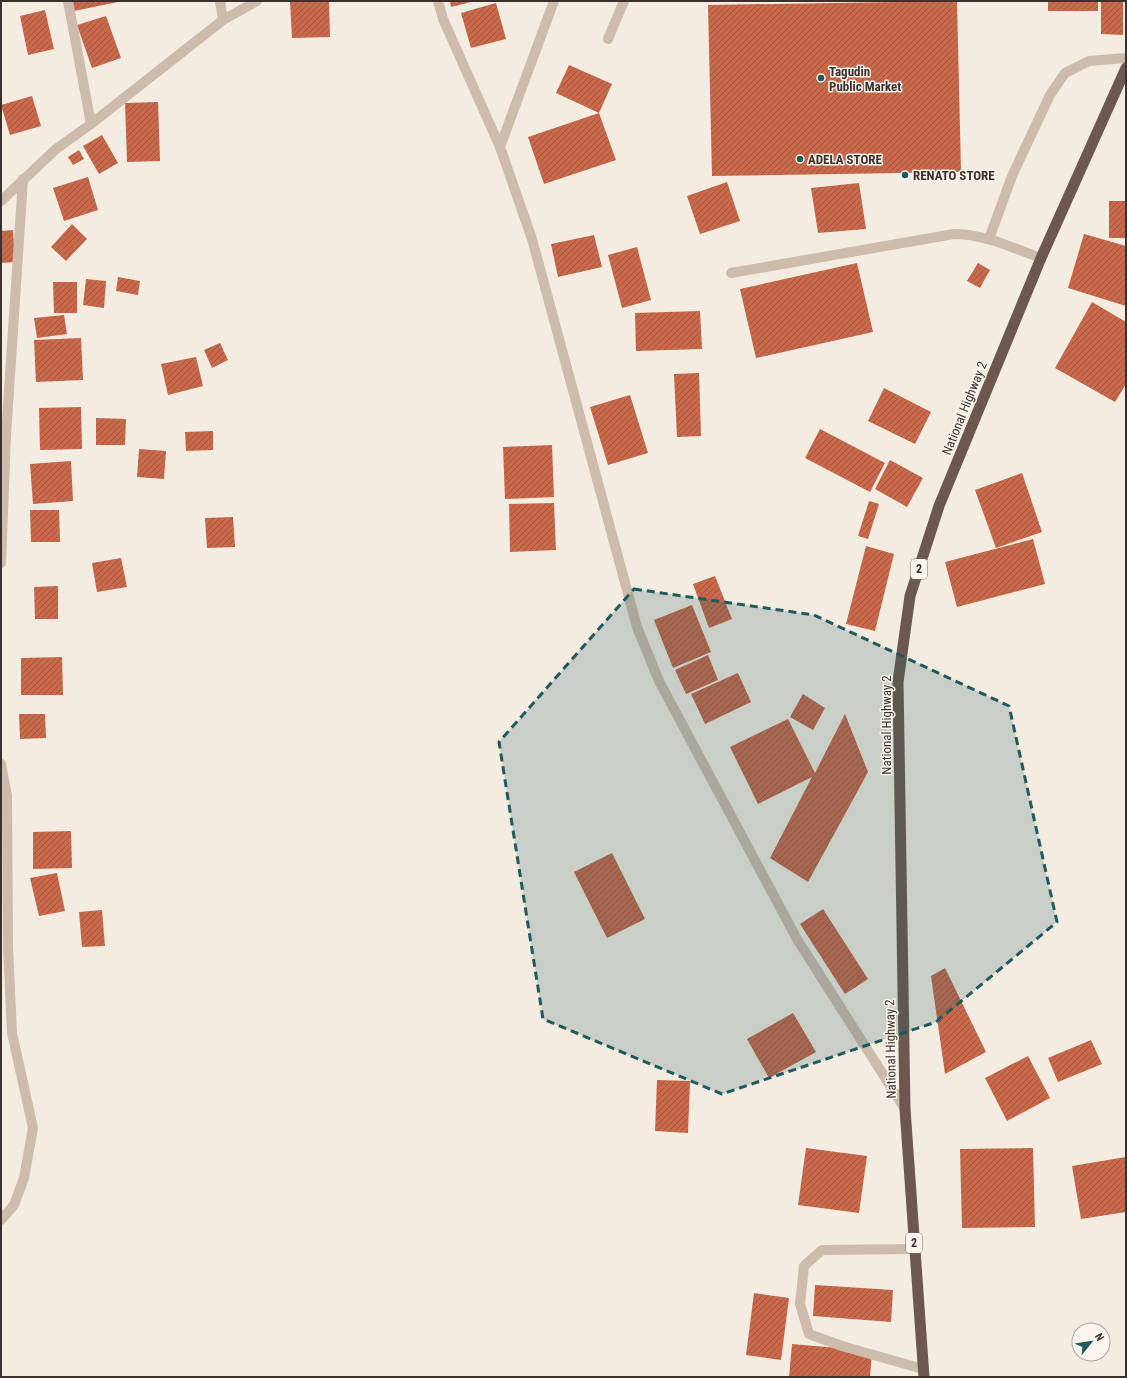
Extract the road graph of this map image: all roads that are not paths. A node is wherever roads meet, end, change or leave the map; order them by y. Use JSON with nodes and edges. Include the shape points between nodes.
{"nodes":[{"id":1,"x":68,"y":1,"type":"edge"},
{"id":2,"x":220,"y":1,"type":"edge"},
{"id":3,"x":257,"y":1,"type":"edge"},
{"id":4,"x":438,"y":1,"type":"edge"},
{"id":5,"x":554,"y":1,"type":"edge"},
{"id":6,"x":624,"y":1,"type":"edge"},
{"id":7,"x":223,"y":20,"type":"junction"},
{"id":8,"x":608,"y":39,"type":"dead end"},
{"id":9,"x":1126,"y":58,"type":"edge"},
{"id":10,"x":1126,"y":68,"type":"edge"},
{"id":11,"x":91,"y":124,"type":"junction"},
{"id":12,"x":500,"y":147,"type":"junction"},
{"id":13,"x":23,"y":180,"type":"junction"},
{"id":14,"x":1,"y":201,"type":"edge"},
{"id":15,"x":989,"y":239,"type":"junction"},
{"id":16,"x":1041,"y":258,"type":"junction"},
{"id":17,"x":730,"y":273,"type":"dead end"},
{"id":18,"x":1,"y":563,"type":"edge"},
{"id":19,"x":1,"y":764,"type":"edge"},
{"id":20,"x":905,"y":1109,"type":"junction"},
{"id":21,"x":1,"y":1220,"type":"edge"},
{"id":22,"x":914,"y":1249,"type":"junction"},
{"id":23,"x":924,"y":1373,"type":"edge"}],
"edges":[{"from":1,"to":11,"type":"street"},
{"from":2,"to":7,"type":"street"},
{"from":3,"to":7,"type":"street"},
{"from":4,"to":12,"type":"street","via":[[443,19]]},
{"from":5,"to":12,"type":"street"},
{"from":6,"to":8,"type":"street"},
{"from":7,"to":11,"type":"street"},
{"from":9,"to":15,"type":"street","via":[[1089,61],[1065,73],[1050,95],[1015,170]]},
{"from":10,"to":16,"type":"highway","name":"National Highway 2","number":"2"},
{"from":11,"to":13,"type":"street","via":[[56,149]]},
{"from":12,"to":20,"type":"street","via":[[532,239],[637,627],[659,681],[797,939]]},
{"from":13,"to":14,"type":"street"},
{"from":13,"to":18,"type":"street","via":[[6,436]]},
{"from":15,"to":16,"type":"street"},
{"from":15,"to":17,"type":"street","via":[[969,234],[954,234]]},
{"from":16,"to":20,"type":"highway","name":"National Highway 2","number":"2","via":[[939,506],[910,596],[898,682]]},
{"from":19,"to":21,"type":"street","via":[[7,796],[8,947],[12,1033],[33,1128],[24,1178],[14,1205]]},
{"from":20,"to":22,"type":"highway","name":"National Highway 2","number":"2"},
{"from":22,"to":23,"type":"highway","name":"National Highway 2","number":"2"},
{"from":22,"to":23,"type":"street","via":[[822,1250],[804,1266],[800,1304],[809,1334]]}]}
